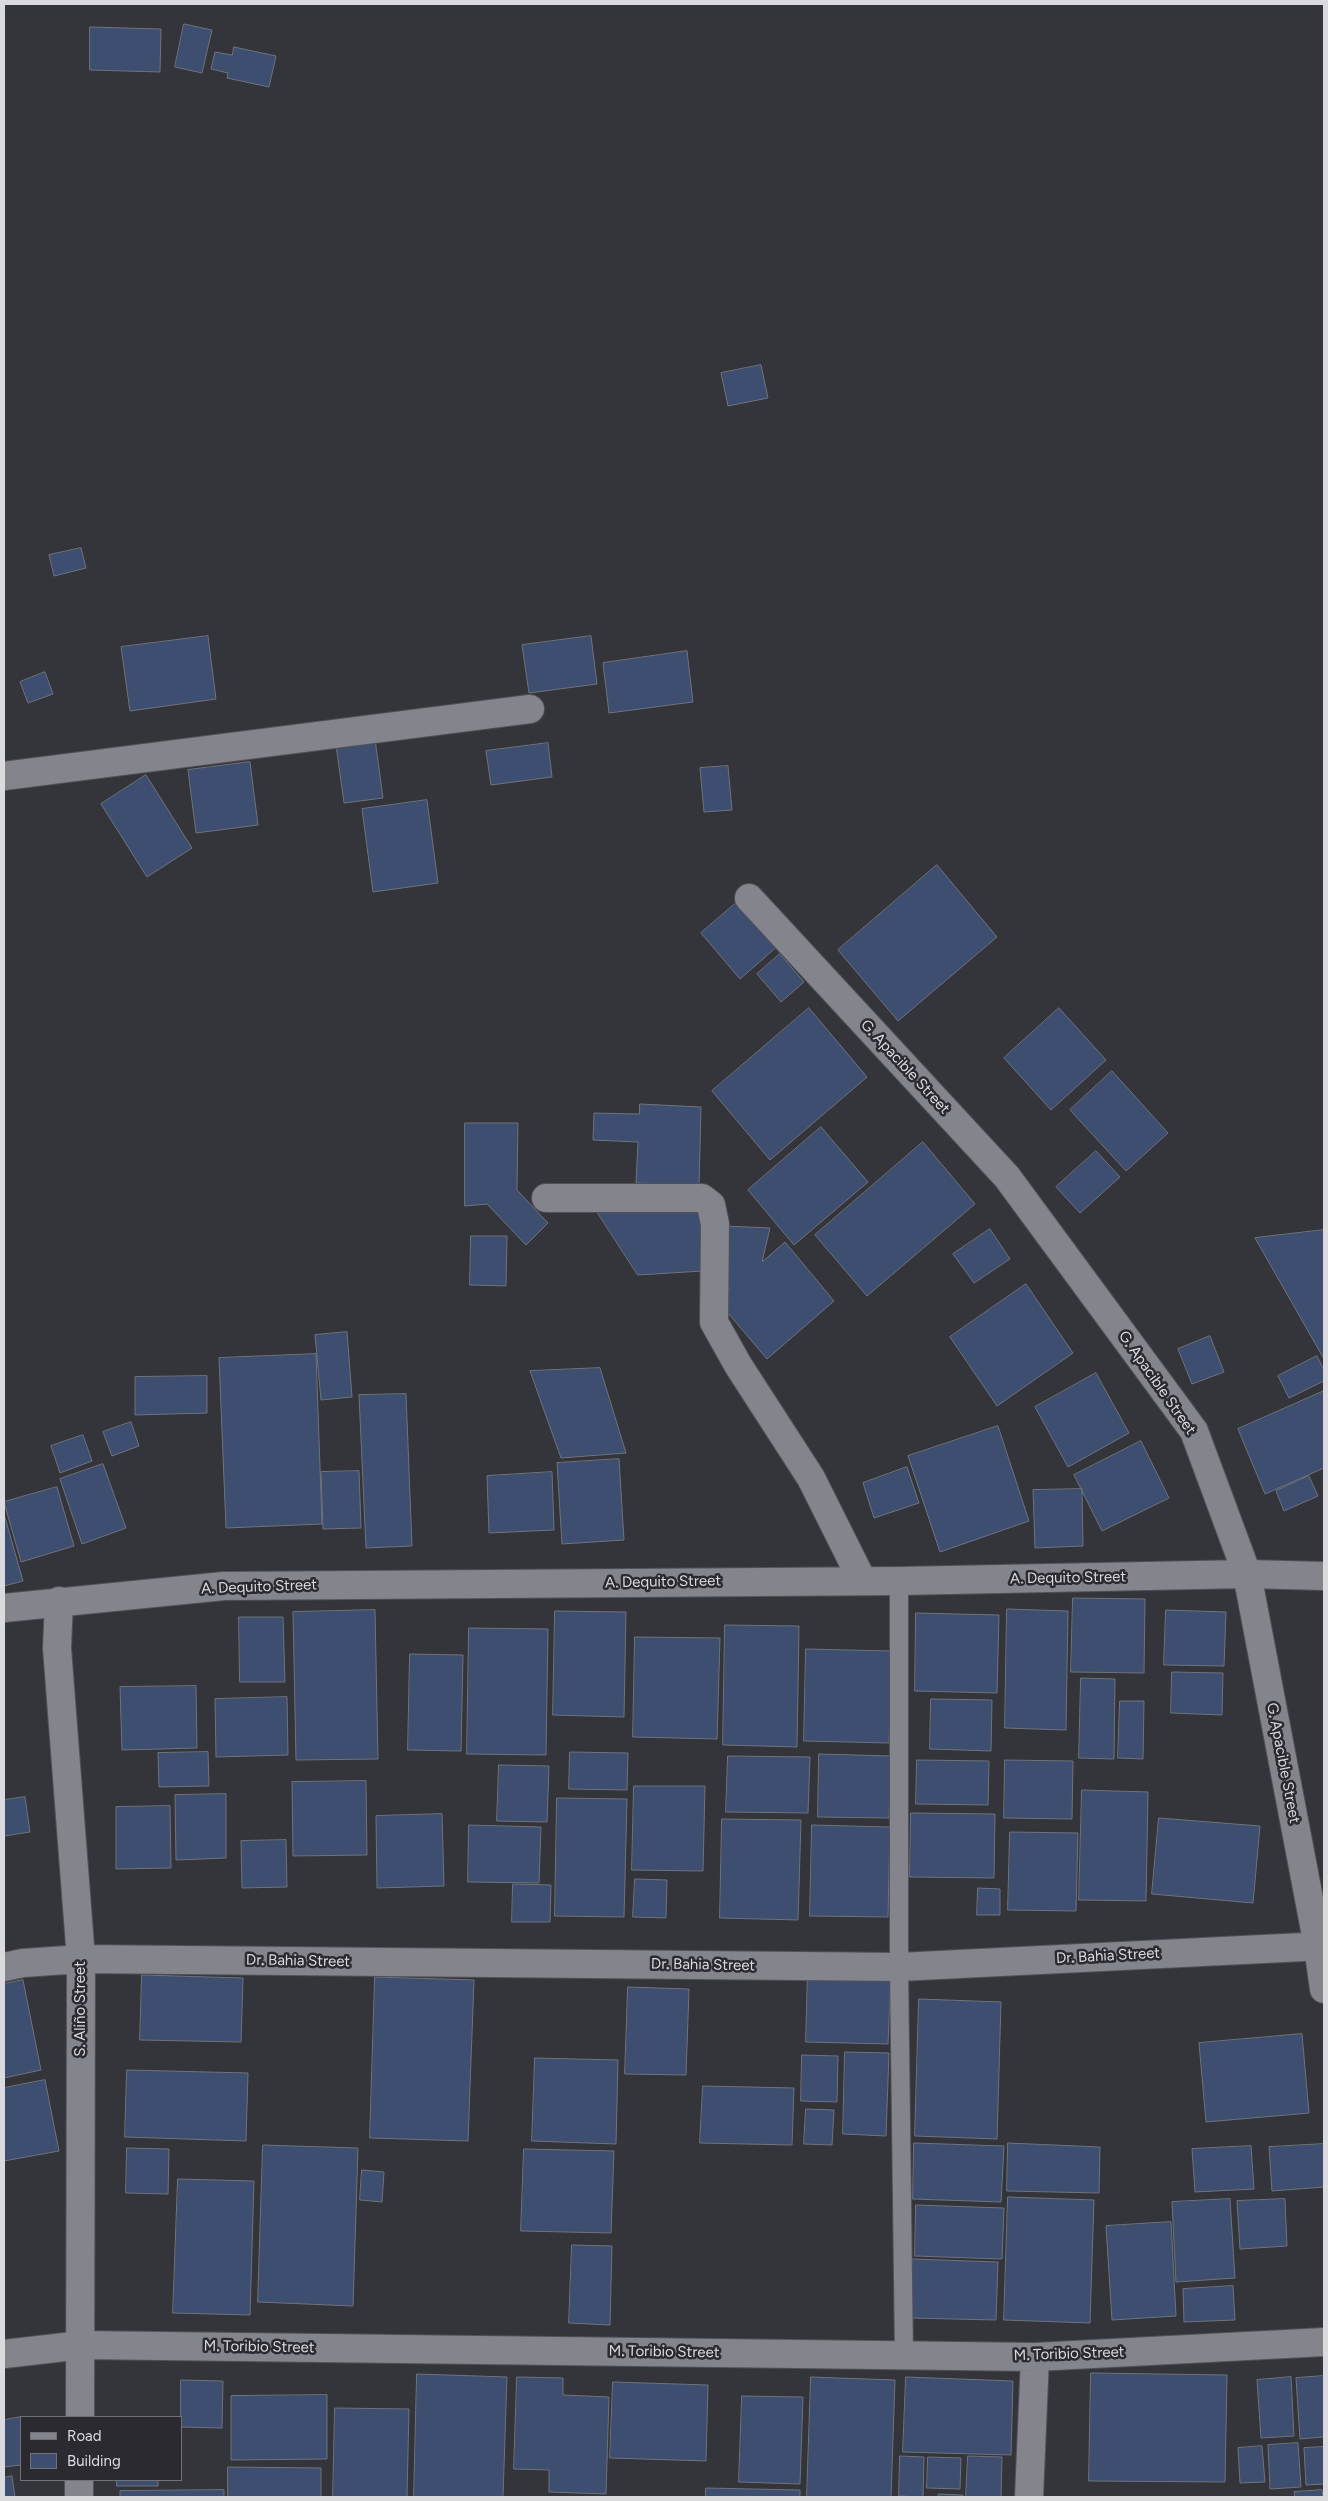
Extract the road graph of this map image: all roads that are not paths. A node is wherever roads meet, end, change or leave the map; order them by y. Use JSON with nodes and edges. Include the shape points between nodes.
{"nodes":[{"id":1,"x":530,"y":709,"type":"dead end"},
{"id":2,"x":4,"y":776,"type":"edge"},
{"id":3,"x":749,"y":898,"type":"dead end"},
{"id":4,"x":546,"y":1198,"type":"dead end"},
{"id":5,"x":1247,"y":1574,"type":"junction"},
{"id":6,"x":1324,"y":1576,"type":"edge"},
{"id":7,"x":862,"y":1580,"type":"junction"},
{"id":8,"x":899,"y":1581,"type":"junction"},
{"id":9,"x":59,"y":1601,"type":"junction"},
{"id":10,"x":4,"y":1608,"type":"edge"},
{"id":11,"x":1321,"y":1946,"type":"edge"},
{"id":12,"x":81,"y":1959,"type":"junction"},
{"id":13,"x":4,"y":1967,"type":"edge"},
{"id":14,"x":899,"y":1967,"type":"junction"},
{"id":15,"x":1324,"y":1989,"type":"edge"},
{"id":16,"x":1324,"y":2342,"type":"edge"},
{"id":17,"x":82,"y":2345,"type":"junction"},
{"id":18,"x":4,"y":2354,"type":"edge"},
{"id":19,"x":904,"y":2355,"type":"junction"},
{"id":20,"x":1036,"y":2357,"type":"junction"},
{"id":21,"x":80,"y":2416,"type":"edge"},
{"id":22,"x":80,"y":2481,"type":"edge"},
{"id":23,"x":79,"y":2497,"type":"edge"},
{"id":24,"x":1029,"y":2497,"type":"edge"}],
"edges":[{"from":1,"to":2,"type":"street"},
{"from":3,"to":5,"type":"street","name":"G. Apacible Street","via":[[1007,1177],[1159,1383],[1194,1431]]},
{"from":4,"to":7,"type":"street","via":[[702,1198],[711,1205],[715,1224],[714,1322],[811,1478]]},
{"from":5,"to":6,"type":"street","name":"A. Dequito Street"},
{"from":5,"to":8,"type":"street","name":"A. Dequito Street"},
{"from":5,"to":11,"type":"street","name":"G. Apacible Street"},
{"from":7,"to":8,"type":"street","name":"A. Dequito Street"},
{"from":7,"to":9,"type":"street","name":"A. Dequito Street","via":[[224,1586]]},
{"from":8,"to":14,"type":"lane"},
{"from":9,"to":10,"type":"street","name":"A. Dequito Street"},
{"from":9,"to":12,"type":"street","name":"S. Aliño Street","via":[[57,1648]]},
{"from":11,"to":14,"type":"street","name":"Dr. Bahia Street"},
{"from":11,"to":15,"type":"street","name":"G. Apacible Street"},
{"from":12,"to":13,"type":"street","name":"Dr. Bahia Street"},
{"from":12,"to":14,"type":"street","name":"Dr. Bahia Street"},
{"from":12,"to":17,"type":"street","name":"S. Aliño Street"},
{"from":14,"to":19,"type":"lane"},
{"from":16,"to":20,"type":"street","name":"M. Toribio Street"},
{"from":17,"to":18,"type":"street","name":"M. Toribio Street"},
{"from":17,"to":19,"type":"street","name":"M. Toribio Street"},
{"from":17,"to":21,"type":"street","name":"S. Aliño Street"},
{"from":19,"to":20,"type":"street","name":"M. Toribio Street"},
{"from":20,"to":24,"type":"street"},
{"from":22,"to":23,"type":"street"}]}
